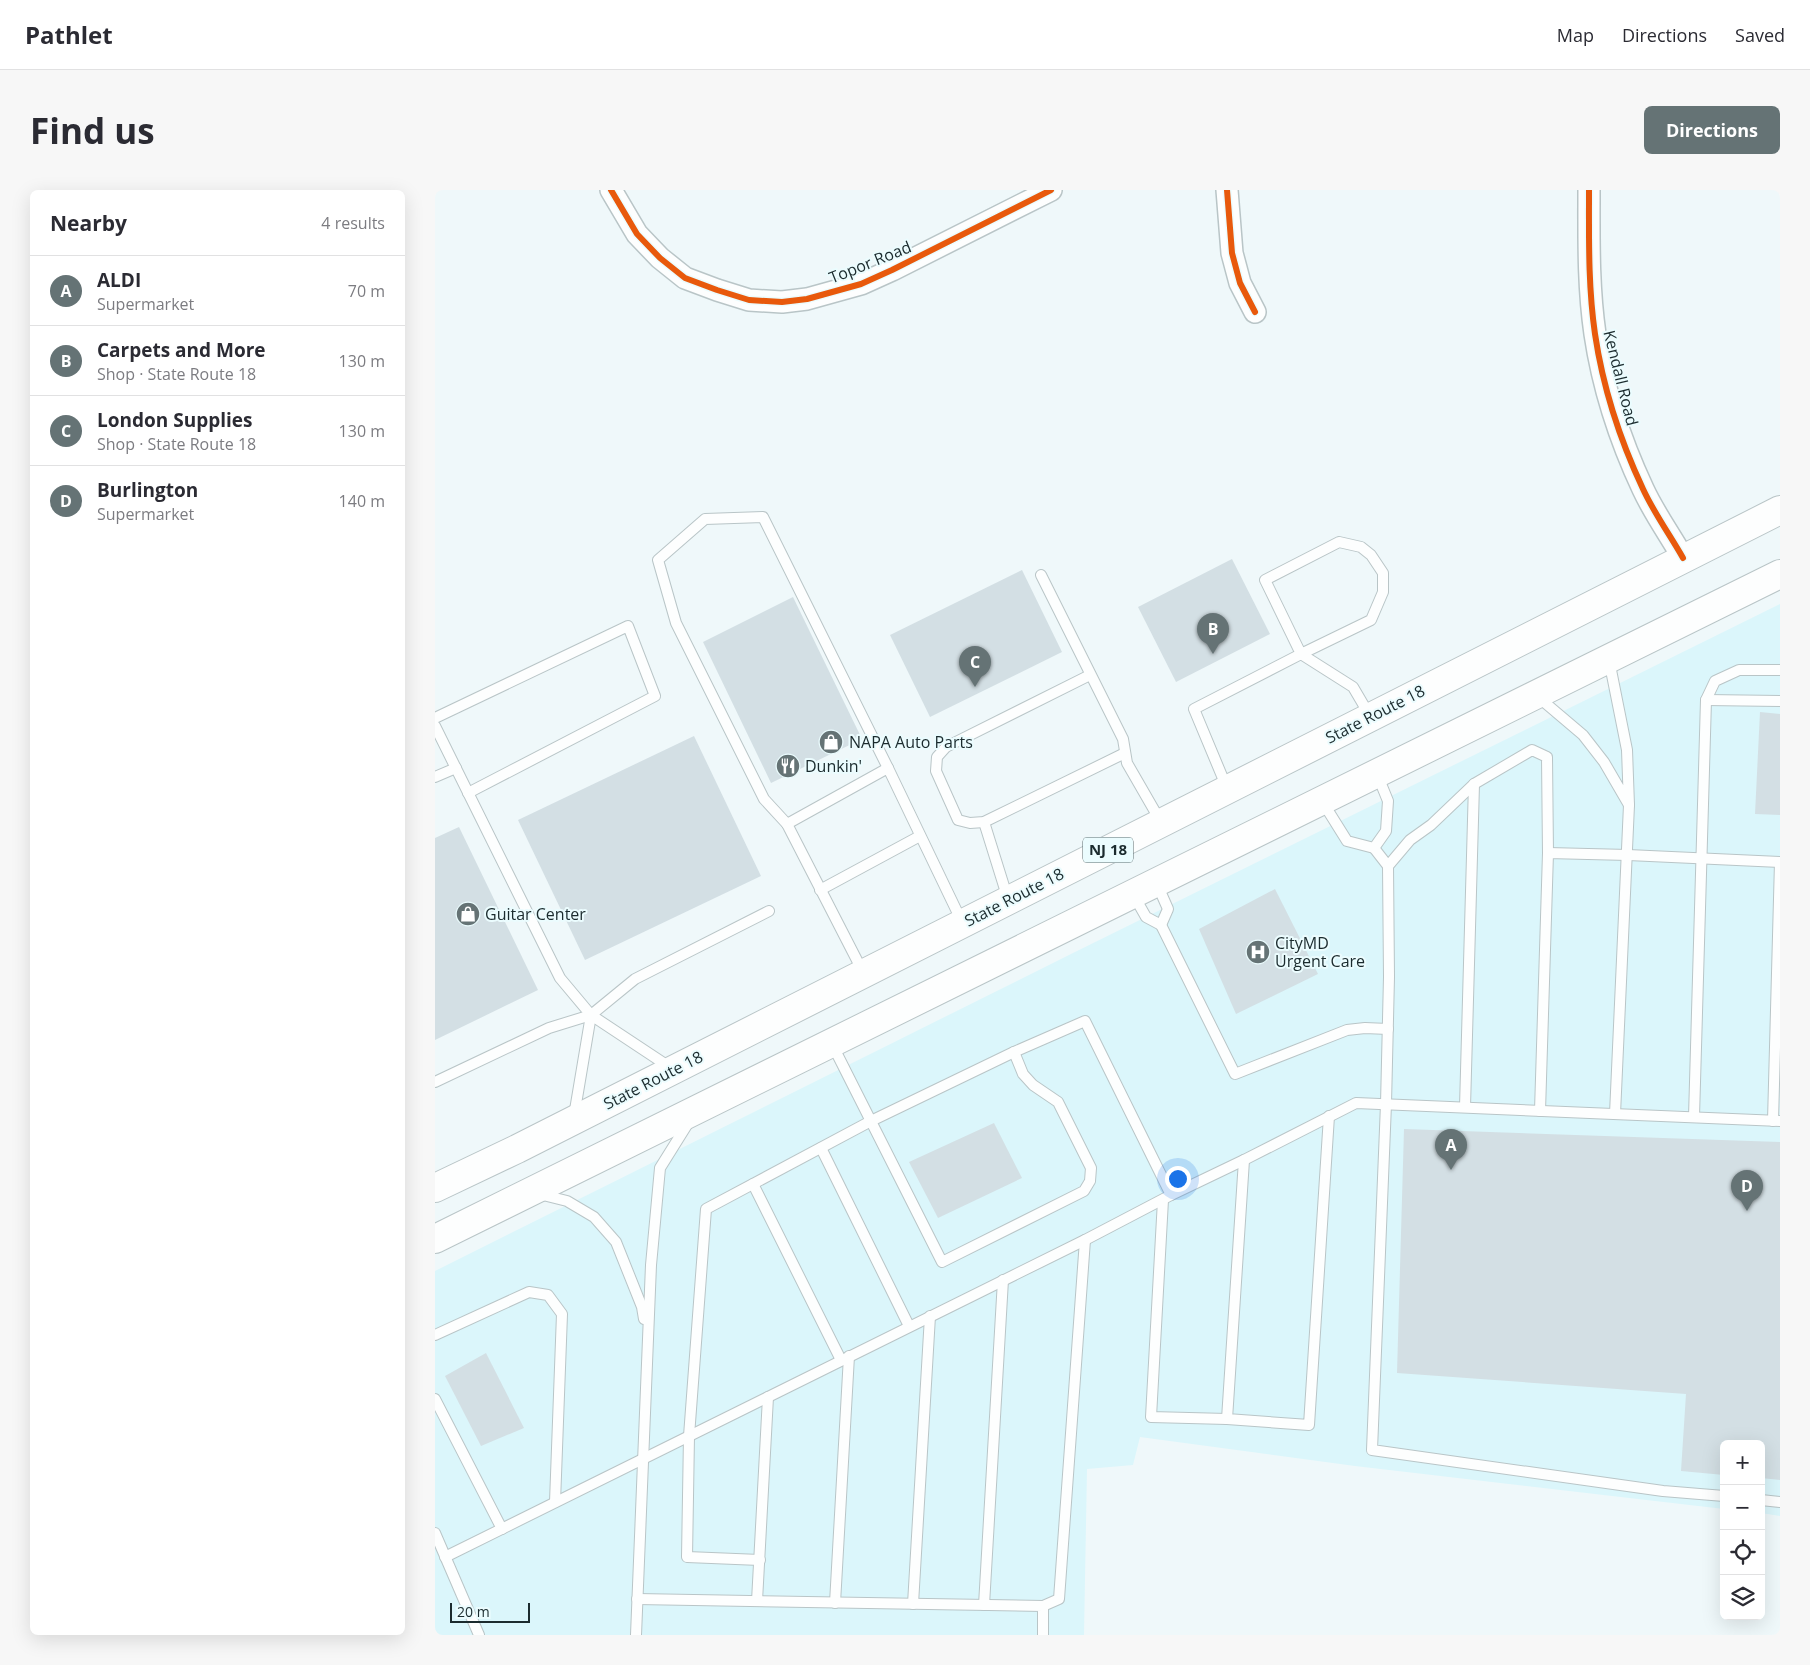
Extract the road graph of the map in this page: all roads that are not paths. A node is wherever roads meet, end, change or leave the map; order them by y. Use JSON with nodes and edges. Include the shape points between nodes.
{"nodes":[{"id":1,"x":611,"y":190,"type":"edge"},
{"id":2,"x":1051,"y":190,"type":"edge"},
{"id":3,"x":1227,"y":190,"type":"edge"},
{"id":4,"x":1589,"y":190,"type":"edge"},
{"id":5,"x":1255,"y":312,"type":"dead end"},
{"id":6,"x":1780,"y":510,"type":"edge"},
{"id":7,"x":1683,"y":558,"type":"junction"},
{"id":8,"x":1780,"y":574,"type":"edge"},
{"id":9,"x":1041,"y":575,"type":"dead end"},
{"id":10,"x":1301,"y":654,"type":"junction"},
{"id":11,"x":1609,"y":658,"type":"junction"},
{"id":12,"x":1780,"y":670,"type":"edge"},
{"id":13,"x":1091,"y":675,"type":"junction"},
{"id":14,"x":1534,"y":694,"type":"junction"},
{"id":15,"x":1707,"y":700,"type":"junction"},
{"id":16,"x":1780,"y":701,"type":"edge"},
{"id":17,"x":1370,"y":717,"type":"junction"},
{"id":18,"x":435,"y":718,"type":"edge"},
{"id":19,"x":435,"y":726,"type":"edge"},
{"id":20,"x":1125,"y":753,"type":"junction"},
{"id":21,"x":456,"y":768,"type":"junction"},
{"id":22,"x":888,"y":768,"type":"junction"},
{"id":23,"x":1377,"y":773,"type":"junction"},
{"id":24,"x":435,"y":777,"type":"edge"},
{"id":25,"x":1474,"y":784,"type":"junction"},
{"id":26,"x":1228,"y":789,"type":"junction"},
{"id":27,"x":468,"y":793,"type":"junction"},
{"id":28,"x":1321,"y":800,"type":"junction"},
{"id":29,"x":1629,"y":805,"type":"junction"},
{"id":30,"x":984,"y":822,"type":"junction"},
{"id":31,"x":1161,"y":823,"type":"junction"},
{"id":32,"x":787,"y":824,"type":"junction"},
{"id":33,"x":920,"y":836,"type":"junction"},
{"id":34,"x":1374,"y":848,"type":"junction"},
{"id":35,"x":1548,"y":853,"type":"junction"},
{"id":36,"x":1628,"y":855,"type":"junction"},
{"id":37,"x":1702,"y":858,"type":"junction"},
{"id":38,"x":1780,"y":862,"type":"edge"},
{"id":39,"x":1388,"y":866,"type":"junction"},
{"id":40,"x":1145,"y":888,"type":"junction"},
{"id":41,"x":820,"y":890,"type":"junction"},
{"id":42,"x":1008,"y":900,"type":"junction"},
{"id":43,"x":769,"y":911,"type":"dead end"},
{"id":44,"x":963,"y":923,"type":"junction"},
{"id":45,"x":1161,"y":925,"type":"junction"},
{"id":46,"x":863,"y":974,"type":"junction"},
{"id":47,"x":591,"y":1015,"type":"junction"},
{"id":48,"x":1388,"y":1029,"type":"junction"},
{"id":49,"x":831,"y":1043,"type":"junction"},
{"id":50,"x":1014,"y":1052,"type":"junction"},
{"id":51,"x":674,"y":1069,"type":"junction"},
{"id":52,"x":435,"y":1082,"type":"edge"},
{"id":53,"x":1386,"y":1104,"type":"junction"},
{"id":54,"x":1465,"y":1107,"type":"junction"},
{"id":55,"x":697,"y":1109,"type":"junction"},
{"id":56,"x":1540,"y":1111,"type":"junction"},
{"id":57,"x":1615,"y":1114,"type":"junction"},
{"id":58,"x":1329,"y":1116,"type":"junction"},
{"id":59,"x":1694,"y":1117,"type":"junction"},
{"id":60,"x":574,"y":1120,"type":"junction"},
{"id":61,"x":871,"y":1121,"type":"junction"},
{"id":62,"x":1777,"y":1121,"type":"edge"},
{"id":63,"x":821,"y":1148,"type":"junction"},
{"id":64,"x":1244,"y":1160,"type":"junction"},
{"id":65,"x":753,"y":1184,"type":"junction"},
{"id":66,"x":435,"y":1188,"type":"edge"},
{"id":67,"x":529,"y":1192,"type":"junction"},
{"id":68,"x":1167,"y":1197,"type":"junction"},
{"id":69,"x":435,"y":1239,"type":"edge"},
{"id":70,"x":1085,"y":1240,"type":"junction"},
{"id":71,"x":1003,"y":1280,"type":"junction"},
{"id":72,"x":929,"y":1316,"type":"junction"},
{"id":73,"x":909,"y":1326,"type":"junction"},
{"id":74,"x":435,"y":1335,"type":"edge"},
{"id":75,"x":648,"y":1340,"type":"junction"},
{"id":76,"x":845,"y":1358,"type":"junction"},
{"id":77,"x":768,"y":1396,"type":"junction"},
{"id":78,"x":435,"y":1399,"type":"edge"},
{"id":79,"x":1227,"y":1419,"type":"junction"},
{"id":80,"x":689,"y":1436,"type":"junction"},
{"id":81,"x":643,"y":1459,"type":"junction"},
{"id":82,"x":1720,"y":1496,"type":"edge"},
{"id":83,"x":1765,"y":1500,"type":"edge"},
{"id":84,"x":555,"y":1502,"type":"junction"},
{"id":85,"x":1780,"y":1502,"type":"edge"},
{"id":86,"x":502,"y":1529,"type":"junction"},
{"id":87,"x":435,"y":1533,"type":"edge"},
{"id":88,"x":445,"y":1557,"type":"junction"},
{"id":89,"x":759,"y":1560,"type":"junction"},
{"id":90,"x":637,"y":1599,"type":"junction"},
{"id":91,"x":757,"y":1601,"type":"junction"},
{"id":92,"x":835,"y":1603,"type":"junction"},
{"id":93,"x":913,"y":1604,"type":"junction"},
{"id":94,"x":984,"y":1605,"type":"junction"},
{"id":95,"x":1043,"y":1606,"type":"junction"},
{"id":96,"x":479,"y":1635,"type":"edge"},
{"id":97,"x":636,"y":1635,"type":"edge"},
{"id":98,"x":1043,"y":1635,"type":"edge"}],
"edges":[{"from":1,"to":2,"type":"street","name":"Topor Road","via":[[637,234],[685,278],[749,300],[782,302],[807,299],[861,284]]},
{"from":3,"to":5,"type":"street","via":[[1231,253],[1240,283]]},
{"from":4,"to":7,"type":"street","name":"Kendall Road","via":[[1589,263],[1595,334],[1606,388],[1622,440],[1644,491]]},
{"from":6,"to":7,"type":"highway","name":"State Route 18","number":"NJ 18"},
{"from":7,"to":17,"type":"highway","name":"State Route 18","number":"NJ 18"},
{"from":8,"to":11,"type":"highway"},
{"from":9,"to":13,"type":"lane"},
{"from":10,"to":10,"type":"lane","via":[[1265,580],[1339,542],[1361,547],[1383,573],[1383,592],[1371,620]]},
{"from":10,"to":17,"type":"lane","via":[[1353,687]]},
{"from":10,"to":26,"type":"lane","via":[[1194,709]]},
{"from":11,"to":14,"type":"highway"},
{"from":11,"to":29,"type":"lane","via":[[1627,750]]},
{"from":12,"to":15,"type":"lane","via":[[1739,670],[1715,682]]},
{"from":13,"to":20,"type":"lane","via":[[1123,739]]},
{"from":13,"to":30,"type":"lane","via":[[946,747],[937,757],[936,771],[958,820]]},
{"from":14,"to":23,"type":"highway"},
{"from":14,"to":29,"type":"lane","via":[[1583,735],[1604,762]]},
{"from":15,"to":16,"type":"lane"},
{"from":15,"to":37,"type":"lane"},
{"from":17,"to":26,"type":"highway","name":"State Route 18","number":"NJ 18"},
{"from":18,"to":27,"type":"lane","via":[[628,626],[655,696]]},
{"from":19,"to":21,"type":"lane"},
{"from":20,"to":30,"type":"lane"},
{"from":20,"to":31,"type":"lane","via":[[1127,763]]},
{"from":21,"to":24,"type":"lane"},
{"from":21,"to":27,"type":"lane"},
{"from":22,"to":32,"type":"lane"},
{"from":22,"to":32,"type":"lane","via":[[763,517],[705,520],[658,560],[676,622],[764,799]]},
{"from":22,"to":33,"type":"lane"},
{"from":23,"to":28,"type":"highway"},
{"from":23,"to":34,"type":"lane","via":[[1388,801],[1386,830]]},
{"from":25,"to":35,"type":"lane","via":[[1532,750],[1547,757]]},
{"from":25,"to":39,"type":"lane","via":[[1410,840]]},
{"from":25,"to":54,"type":"lane"},
{"from":26,"to":31,"type":"highway","name":"State Route 18","number":"NJ 18"},
{"from":27,"to":47,"type":"lane","via":[[560,978]]},
{"from":28,"to":34,"type":"lane","via":[[1347,841]]},
{"from":28,"to":40,"type":"highway"},
{"from":29,"to":36,"type":"lane"},
{"from":30,"to":42,"type":"lane"},
{"from":31,"to":42,"type":"highway","name":"State Route 18","number":"NJ 18"},
{"from":32,"to":41,"type":"lane"},
{"from":33,"to":41,"type":"lane"},
{"from":33,"to":44,"type":"lane"},
{"from":34,"to":39,"type":"lane"},
{"from":35,"to":36,"type":"lane"},
{"from":35,"to":56,"type":"lane"},
{"from":36,"to":37,"type":"lane"},
{"from":36,"to":57,"type":"lane"},
{"from":37,"to":38,"type":"lane"},
{"from":37,"to":59,"type":"lane"},
{"from":38,"to":62,"type":"lane"},
{"from":39,"to":48,"type":"lane"},
{"from":40,"to":45,"type":"lane","via":[[1146,917]]},
{"from":40,"to":45,"type":"lane","via":[[1168,909]]},
{"from":40,"to":49,"type":"highway"},
{"from":41,"to":46,"type":"lane"},
{"from":42,"to":44,"type":"highway","name":"State Route 18","number":"NJ 18"},
{"from":43,"to":47,"type":"lane","via":[[635,979]]},
{"from":44,"to":46,"type":"highway","name":"State Route 18","number":"NJ 18"},
{"from":45,"to":48,"type":"lane","via":[[1235,1074],[1347,1030]]},
{"from":46,"to":51,"type":"highway","name":"State Route 18","number":"NJ 18"},
{"from":47,"to":51,"type":"lane"},
{"from":47,"to":52,"type":"lane","via":[[549,1028]]},
{"from":47,"to":60,"type":"lane"},
{"from":48,"to":53,"type":"lane"},
{"from":49,"to":55,"type":"highway"},
{"from":49,"to":61,"type":"lane"},
{"from":50,"to":61,"type":"lane"},
{"from":50,"to":61,"type":"lane","via":[[1023,1074],[1058,1102],[1091,1168],[1090,1181],[1084,1191],[942,1262]]},
{"from":50,"to":68,"type":"lane","via":[[1085,1021]]},
{"from":51,"to":60,"type":"highway","name":"State Route 18","number":"NJ 18"},
{"from":53,"to":54,"type":"lane"},
{"from":53,"to":58,"type":"lane","via":[[1356,1103]]},
{"from":53,"to":82,"type":"lane","via":[[1372,1450],[1663,1491]]},
{"from":54,"to":56,"type":"lane"},
{"from":55,"to":67,"type":"highway"},
{"from":55,"to":75,"type":"lane","via":[[660,1168]]},
{"from":56,"to":57,"type":"lane"},
{"from":57,"to":59,"type":"lane"},
{"from":58,"to":64,"type":"lane"},
{"from":58,"to":79,"type":"lane","via":[[1309,1425]]},
{"from":59,"to":62,"type":"lane"},
{"from":60,"to":66,"type":"highway","name":"State Route 18","number":"NJ 18"},
{"from":61,"to":63,"type":"lane"},
{"from":63,"to":65,"type":"lane"},
{"from":63,"to":73,"type":"lane"},
{"from":64,"to":68,"type":"lane"},
{"from":64,"to":79,"type":"lane"},
{"from":65,"to":76,"type":"lane"},
{"from":65,"to":80,"type":"lane","via":[[705,1209]]},
{"from":67,"to":69,"type":"highway"},
{"from":67,"to":75,"type":"lane","via":[[567,1201],[594,1217],[616,1242],[642,1307]]},
{"from":68,"to":70,"type":"lane"},
{"from":68,"to":79,"type":"lane","via":[[1151,1417]]},
{"from":70,"to":71,"type":"lane"},
{"from":70,"to":95,"type":"lane","via":[[1059,1599]]},
{"from":71,"to":72,"type":"lane"},
{"from":71,"to":94,"type":"lane"},
{"from":72,"to":73,"type":"lane"},
{"from":72,"to":93,"type":"lane"},
{"from":73,"to":76,"type":"lane"},
{"from":74,"to":84,"type":"lane","via":[[529,1292],[548,1296],[562,1314]]},
{"from":75,"to":81,"type":"lane"},
{"from":76,"to":77,"type":"lane"},
{"from":76,"to":92,"type":"lane"},
{"from":77,"to":80,"type":"lane"},
{"from":77,"to":89,"type":"lane"},
{"from":78,"to":86,"type":"lane"},
{"from":80,"to":81,"type":"lane"},
{"from":80,"to":89,"type":"lane","via":[[687,1557]]},
{"from":81,"to":84,"type":"lane"},
{"from":81,"to":90,"type":"lane"},
{"from":83,"to":85,"type":"lane"},
{"from":84,"to":86,"type":"lane"},
{"from":86,"to":88,"type":"lane"},
{"from":87,"to":88,"type":"lane"},
{"from":88,"to":96,"type":"lane"},
{"from":89,"to":91,"type":"lane"},
{"from":90,"to":91,"type":"lane"},
{"from":90,"to":97,"type":"lane"},
{"from":91,"to":92,"type":"lane"},
{"from":92,"to":93,"type":"lane"},
{"from":93,"to":94,"type":"lane"},
{"from":94,"to":95,"type":"lane"},
{"from":95,"to":98,"type":"lane"}]}
